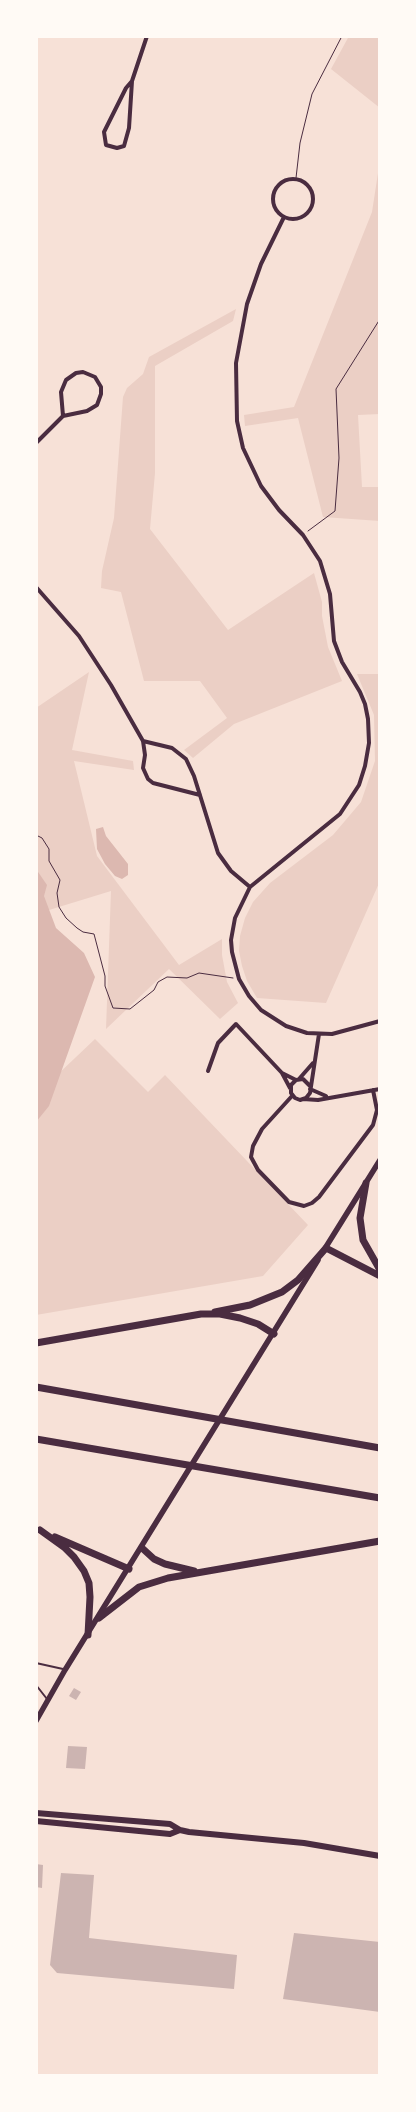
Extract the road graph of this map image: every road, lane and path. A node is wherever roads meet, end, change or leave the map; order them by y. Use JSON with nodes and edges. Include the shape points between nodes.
{"nodes":[{"id":1,"x":147,"y":36,"type":"edge"},
{"id":2,"x":342,"y":36,"type":"edge"},
{"id":3,"x":132,"y":81,"type":"junction"},
{"id":4,"x":296,"y":178,"type":"junction"},
{"id":5,"x":284,"y":217,"type":"junction"},
{"id":6,"x":380,"y":319,"type":"edge"},
{"id":7,"x":63,"y":416,"type":"junction"},
{"id":8,"x":36,"y":443,"type":"edge"},
{"id":9,"x":303,"y":535,"type":"junction"},
{"id":10,"x":36,"y":587,"type":"edge"},
{"id":11,"x":143,"y":741,"type":"junction"},
{"id":12,"x":200,"y":795,"type":"junction"},
{"id":13,"x":36,"y":835,"type":"edge"},
{"id":14,"x":250,"y":887,"type":"junction"},
{"id":15,"x":239,"y":979,"type":"junction"},
{"id":16,"x":380,"y":1021,"type":"edge"},
{"id":17,"x":319,"y":1034,"type":"junction"},
{"id":18,"x":314,"y":1061,"type":"junction"},
{"id":19,"x":208,"y":1071,"type":"dead end"},
{"id":20,"x":282,"y":1073,"type":"junction"},
{"id":21,"x":298,"y":1080,"type":"junction"},
{"id":22,"x":290,"y":1088,"type":"junction"},
{"id":23,"x":310,"y":1088,"type":"junction"},
{"id":24,"x":380,"y":1089,"type":"edge"},
{"id":25,"x":373,"y":1090,"type":"junction"},
{"id":26,"x":292,"y":1096,"type":"junction"},
{"id":27,"x":331,"y":1096,"type":"junction"},
{"id":28,"x":303,"y":1099,"type":"junction"},
{"id":29,"x":380,"y":1160,"type":"edge"},
{"id":30,"x":366,"y":1183,"type":"junction"},
{"id":31,"x":326,"y":1248,"type":"junction"},
{"id":32,"x":380,"y":1270,"type":"edge"},
{"id":33,"x":380,"y":1276,"type":"edge"},
{"id":34,"x":207,"y":1314,"type":"junction"},
{"id":35,"x":274,"y":1334,"type":"junction"},
{"id":36,"x":36,"y":1343,"type":"edge"},
{"id":37,"x":36,"y":1387,"type":"edge"},
{"id":38,"x":36,"y":1439,"type":"edge"},
{"id":39,"x":380,"y":1448,"type":"edge"},
{"id":40,"x":380,"y":1498,"type":"edge"},
{"id":41,"x":38,"y":1530,"type":"edge"},
{"id":42,"x":380,"y":1541,"type":"edge"},
{"id":43,"x":142,"y":1548,"type":"junction"},
{"id":44,"x":129,"y":1569,"type":"junction"},
{"id":45,"x":200,"y":1572,"type":"junction"},
{"id":46,"x":99,"y":1618,"type":"junction"},
{"id":47,"x":88,"y":1635,"type":"junction"},
{"id":48,"x":36,"y":1663,"type":"edge"},
{"id":49,"x":66,"y":1670,"type":"junction"},
{"id":50,"x":36,"y":1685,"type":"edge"},
{"id":51,"x":49,"y":1701,"type":"junction"},
{"id":52,"x":36,"y":1721,"type":"edge"},
{"id":53,"x":37,"y":1811,"type":"edge"},
{"id":54,"x":36,"y":1821,"type":"edge"},
{"id":55,"x":180,"y":1830,"type":"junction"},
{"id":56,"x":380,"y":1856,"type":"edge"}],
"edges":[{"from":1,"to":3,"type":"street"},
{"from":2,"to":4,"type":"path","via":[[312,94],[300,143]]},
{"from":3,"to":3,"type":"street","via":[[129,128],[124,146],[106,145],[104,132]]},
{"from":4,"to":5,"type":"street","via":[[281,182],[274,192],[274,205]]},
{"from":4,"to":5,"type":"street","via":[[306,182],[310,188],[312,205],[301,218]]},
{"from":5,"to":9,"type":"street","via":[[246,304],[236,363],[236,407],[243,448],[254,474],[270,498]]},
{"from":6,"to":9,"type":"path","via":[[336,389],[339,458],[335,511]]},
{"from":7,"to":7,"type":"street","via":[[61,392],[66,380],[83,372],[95,377],[101,387],[97,405],[87,411]]},
{"from":7,"to":8,"type":"street"},
{"from":9,"to":14,"type":"street","via":[[320,561],[327,583],[338,652],[365,704],[369,727],[367,758],[359,785],[340,814]]},
{"from":10,"to":11,"type":"street","via":[[90,652]]},
{"from":11,"to":12,"type":"street","via":[[180,753],[191,768]]},
{"from":11,"to":12,"type":"street","via":[[143,768],[148,779]]},
{"from":12,"to":14,"type":"street","via":[[218,853],[231,871]]},
{"from":13,"to":15,"type":"path","via":[[50,849],[49,861],[60,880],[57,893],[59,907],[77,928],[94,934],[113,1008],[130,1009],[167,977],[187,978],[199,973]]},
{"from":14,"to":15,"type":"street","via":[[238,908],[231,940]]},
{"from":15,"to":17,"type":"street","via":[[255,1003],[276,1022],[295,1030]]},
{"from":16,"to":17,"type":"street","via":[[344,1032]]},
{"from":17,"to":18,"type":"street"},
{"from":18,"to":21,"type":"street"},
{"from":18,"to":23,"type":"street"},
{"from":19,"to":20,"type":"street","via":[[220,1040],[236,1024]]},
{"from":20,"to":21,"type":"street"},
{"from":20,"to":22,"type":"street"},
{"from":21,"to":22,"type":"street"},
{"from":21,"to":23,"type":"street","via":[[306,1081]]},
{"from":22,"to":26,"type":"street"},
{"from":23,"to":27,"type":"street","via":[[322,1096]]},
{"from":23,"to":28,"type":"street","via":[[308,1096]]},
{"from":24,"to":25,"type":"street"},
{"from":25,"to":26,"type":"street","via":[[377,1110],[373,1125],[319,1197],[304,1206],[289,1202],[256,1167],[251,1157],[262,1129]]},
{"from":25,"to":27,"type":"street"},
{"from":26,"to":28,"type":"street"},
{"from":27,"to":28,"type":"street","via":[[318,1100]]},
{"from":29,"to":30,"type":"main road"},
{"from":30,"to":31,"type":"main road"},
{"from":30,"to":32,"type":"highway","via":[[360,1218],[363,1240]]},
{"from":31,"to":33,"type":"highway"},
{"from":31,"to":34,"type":"highway","via":[[298,1280],[282,1292],[250,1305]]},
{"from":31,"to":35,"type":"main road"},
{"from":34,"to":35,"type":"highway","via":[[240,1318]]},
{"from":34,"to":36,"type":"highway"},
{"from":35,"to":43,"type":"main road"},
{"from":37,"to":39,"type":"highway"},
{"from":38,"to":40,"type":"highway"},
{"from":41,"to":44,"type":"highway"},
{"from":41,"to":47,"type":"highway","via":[[65,1548],[84,1571],[90,1597]]},
{"from":42,"to":45,"type":"highway"},
{"from":43,"to":44,"type":"main road"},
{"from":43,"to":45,"type":"highway","via":[[166,1564]]},
{"from":44,"to":46,"type":"main road"},
{"from":45,"to":46,"type":"highway","via":[[139,1587]]},
{"from":46,"to":47,"type":"main road"},
{"from":47,"to":49,"type":"main road"},
{"from":48,"to":49,"type":"lane"},
{"from":49,"to":51,"type":"main road"},
{"from":50,"to":51,"type":"lane"},
{"from":51,"to":52,"type":"main road"},
{"from":53,"to":55,"type":"main road","via":[[170,1824]]},
{"from":54,"to":55,"type":"main road","via":[[170,1834]]},
{"from":55,"to":56,"type":"main road","via":[[304,1843]]}]}
